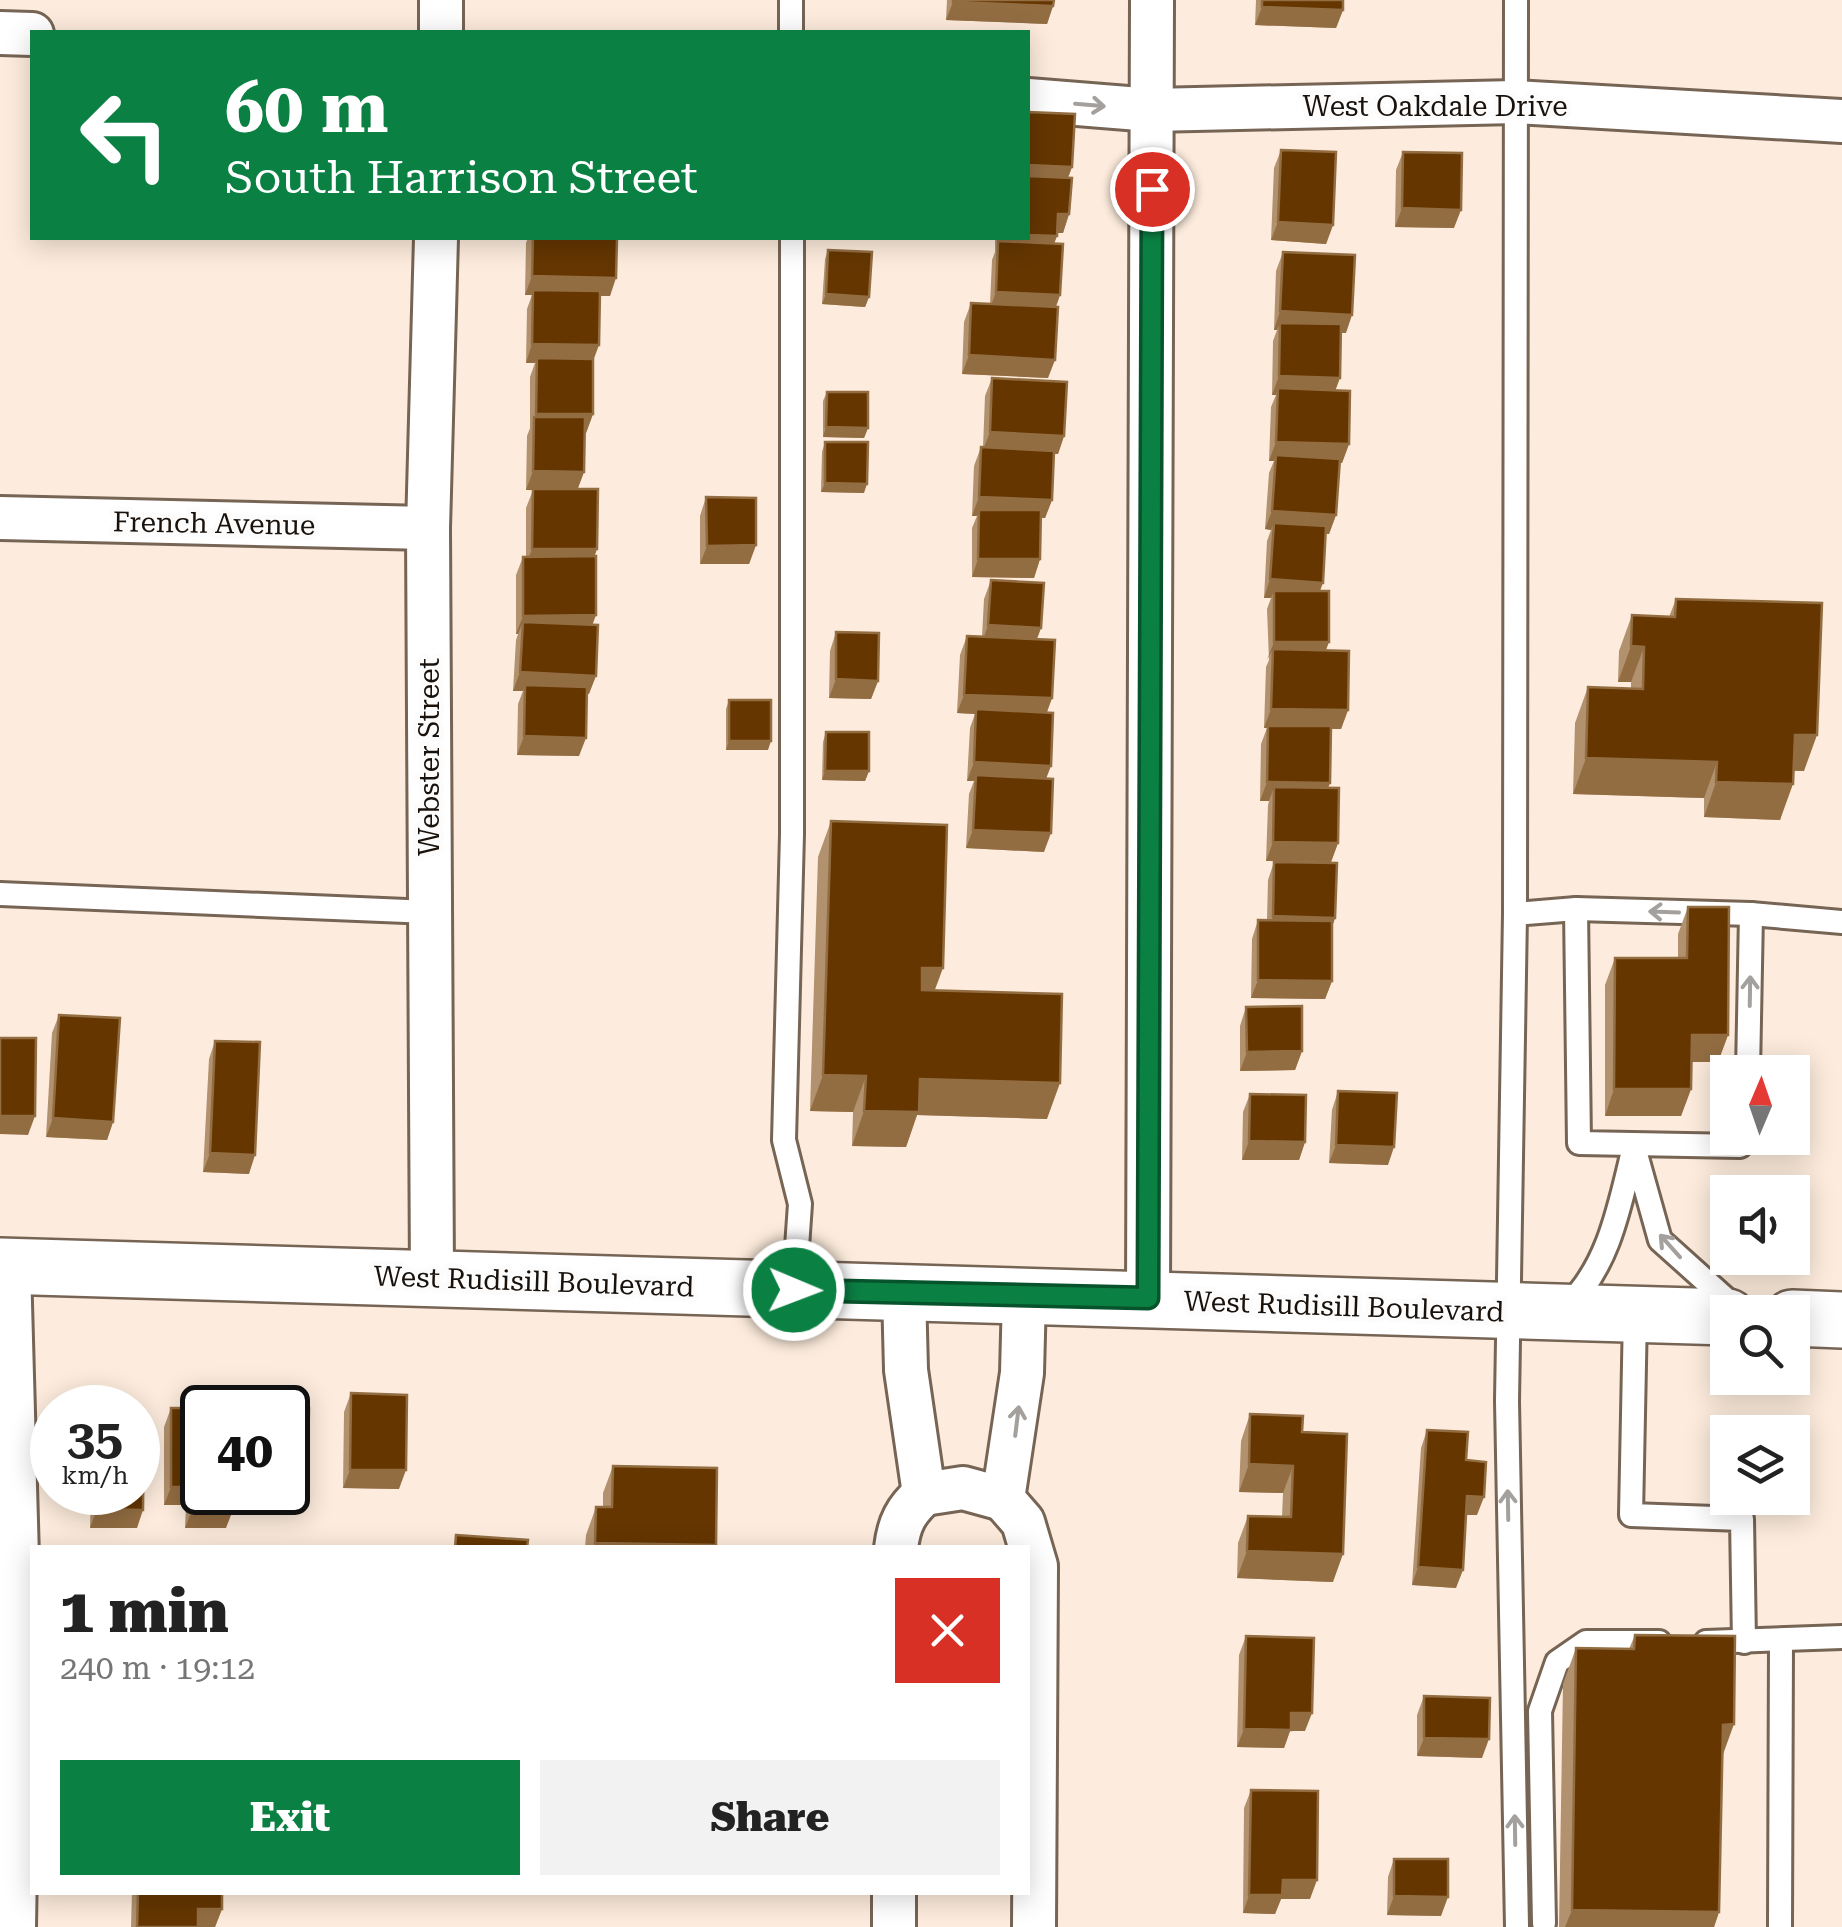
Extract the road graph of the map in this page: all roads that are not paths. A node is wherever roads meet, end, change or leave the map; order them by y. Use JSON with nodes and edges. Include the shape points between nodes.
{"nodes":[{"id":1,"x":441,"y":0,"type":"edge"},
{"id":2,"x":791,"y":0,"type":"edge"},
{"id":3,"x":1152,"y":0,"type":"edge"},
{"id":4,"x":1516,"y":0,"type":"edge"},
{"id":5,"x":442,"y":30,"type":"edge"},
{"id":6,"x":791,"y":30,"type":"edge"},
{"id":7,"x":0,"y":32,"type":"edge"},
{"id":8,"x":30,"y":34,"type":"edge"},
{"id":9,"x":1030,"y":100,"type":"edge"},
{"id":10,"x":1516,"y":102,"type":"junction"},
{"id":11,"x":1152,"y":110,"type":"junction"},
{"id":12,"x":1842,"y":121,"type":"edge"},
{"id":13,"x":436,"y":240,"type":"edge"},
{"id":14,"x":792,"y":240,"type":"edge"},
{"id":15,"x":0,"y":518,"type":"edge"},
{"id":16,"x":428,"y":528,"type":"junction"},
{"id":17,"x":0,"y":894,"type":"edge"},
{"id":18,"x":1576,"y":910,"type":"junction"},
{"id":19,"x":430,"y":912,"type":"junction"},
{"id":20,"x":1515,"y":914,"type":"junction"},
{"id":21,"x":1751,"y":914,"type":"junction"},
{"id":22,"x":1842,"y":922,"type":"edge"},
{"id":23,"x":1748,"y":1055,"type":"edge"},
{"id":24,"x":1710,"y":1146,"type":"edge"},
{"id":25,"x":1634,"y":1147,"type":"junction"},
{"id":26,"x":4,"y":1266,"type":"edge"},
{"id":27,"x":432,"y":1276,"type":"junction"},
{"id":28,"x":794,"y":1290,"type":"junction"},
{"id":29,"x":904,"y":1292,"type":"junction"},
{"id":30,"x":1721,"y":1295,"type":"edge"},
{"id":31,"x":1024,"y":1296,"type":"junction"},
{"id":32,"x":1148,"y":1298,"type":"junction"},
{"id":33,"x":1534,"y":1312,"type":"junction"},
{"id":34,"x":1635,"y":1314,"type":"junction"},
{"id":35,"x":1710,"y":1316,"type":"edge"},
{"id":36,"x":1810,"y":1319,"type":"edge"},
{"id":37,"x":1842,"y":1320,"type":"edge"},
{"id":38,"x":924,"y":1494,"type":"junction"},
{"id":39,"x":1003,"y":1499,"type":"junction"},
{"id":40,"x":896,"y":1545,"type":"edge"},
{"id":41,"x":10,"y":1631,"type":"edge"},
{"id":42,"x":1842,"y":1637,"type":"edge"},
{"id":43,"x":1744,"y":1642,"type":"junction"},
{"id":44,"x":1781,"y":1642,"type":"junction"},
{"id":45,"x":894,"y":1895,"type":"edge"},
{"id":46,"x":1544,"y":1922,"type":"dead end"},
{"id":47,"x":14,"y":1927,"type":"edge"},
{"id":48,"x":894,"y":1927,"type":"edge"},
{"id":49,"x":1034,"y":1927,"type":"edge"},
{"id":50,"x":1517,"y":1927,"type":"edge"},
{"id":51,"x":1780,"y":1927,"type":"edge"}],
"edges":[{"from":1,"to":5,"type":"street"},
{"from":2,"to":6,"type":"lane"},
{"from":3,"to":11,"type":"street"},
{"from":4,"to":10,"type":"lane"},
{"from":7,"to":8,"type":"street"},
{"from":9,"to":11,"type":"street","name":"West Oakdale Drive","one_way":true},
{"from":10,"to":11,"type":"street","name":"West Oakdale Drive"},
{"from":10,"to":12,"type":"street","name":"West Oakdale Drive"},
{"from":10,"to":20,"type":"lane"},
{"from":11,"to":32,"type":"street"},
{"from":13,"to":16,"type":"street","name":"Webster Street"},
{"from":14,"to":28,"type":"lane","via":[[792,834],[784,1140],[800,1204]]},
{"from":15,"to":16,"type":"street","name":"French Avenue"},
{"from":16,"to":19,"type":"street","name":"Webster Street"},
{"from":17,"to":19,"type":"lane"},
{"from":18,"to":20,"type":"lane"},
{"from":21,"to":18,"type":"lane","one_way":true},
{"from":18,"to":25,"type":"lane","via":[[1579,1143]]},
{"from":19,"to":27,"type":"street","name":"Webster Street"},
{"from":20,"to":33,"type":"lane"},
{"from":21,"to":22,"type":"lane"},
{"from":23,"to":21,"type":"lane","one_way":true},
{"from":24,"to":25,"type":"lane"},
{"from":30,"to":25,"type":"lane","one_way":true,"via":[[1660,1240]]},
{"from":25,"to":33,"type":"lane","via":[[1614,1226],[1587,1286]]},
{"from":26,"to":27,"type":"street","name":"West Rudisill Boulevard"},
{"from":26,"to":41,"type":"street"},
{"from":27,"to":28,"type":"street","name":"West Rudisill Boulevard"},
{"from":28,"to":29,"type":"street","name":"West Rudisill Boulevard"},
{"from":29,"to":31,"type":"street","name":"West Rudisill Boulevard"},
{"from":29,"to":38,"type":"street","via":[[906,1370]]},
{"from":31,"to":32,"type":"street","name":"West Rudisill Boulevard"},
{"from":39,"to":31,"type":"street","one_way":true,"via":[[1022,1374]]},
{"from":32,"to":33,"type":"street","name":"West Rudisill Boulevard"},
{"from":33,"to":34,"type":"street","name":"West Rudisill Boulevard"},
{"from":50,"to":33,"type":"lane","one_way":true},
{"from":34,"to":35,"type":"street","name":"West Rudisill Boulevard"},
{"from":34,"to":43,"type":"lane","via":[[1631,1515],[1742,1519]]},
{"from":36,"to":37,"type":"street"},
{"from":38,"to":39,"type":"street","via":[[963,1488]]},
{"from":38,"to":40,"type":"street","via":[[908,1508]]},
{"from":39,"to":49,"type":"street","via":[[1024,1522],[1036,1566]]},
{"from":41,"to":47,"type":"street"},
{"from":42,"to":44,"type":"lane"},
{"from":43,"to":44,"type":"lane"},
{"from":43,"to":46,"type":"lane","via":[[1586,1642],[1557,1662],[1540,1711]]},
{"from":44,"to":51,"type":"lane"},
{"from":45,"to":48,"type":"street"}]}
